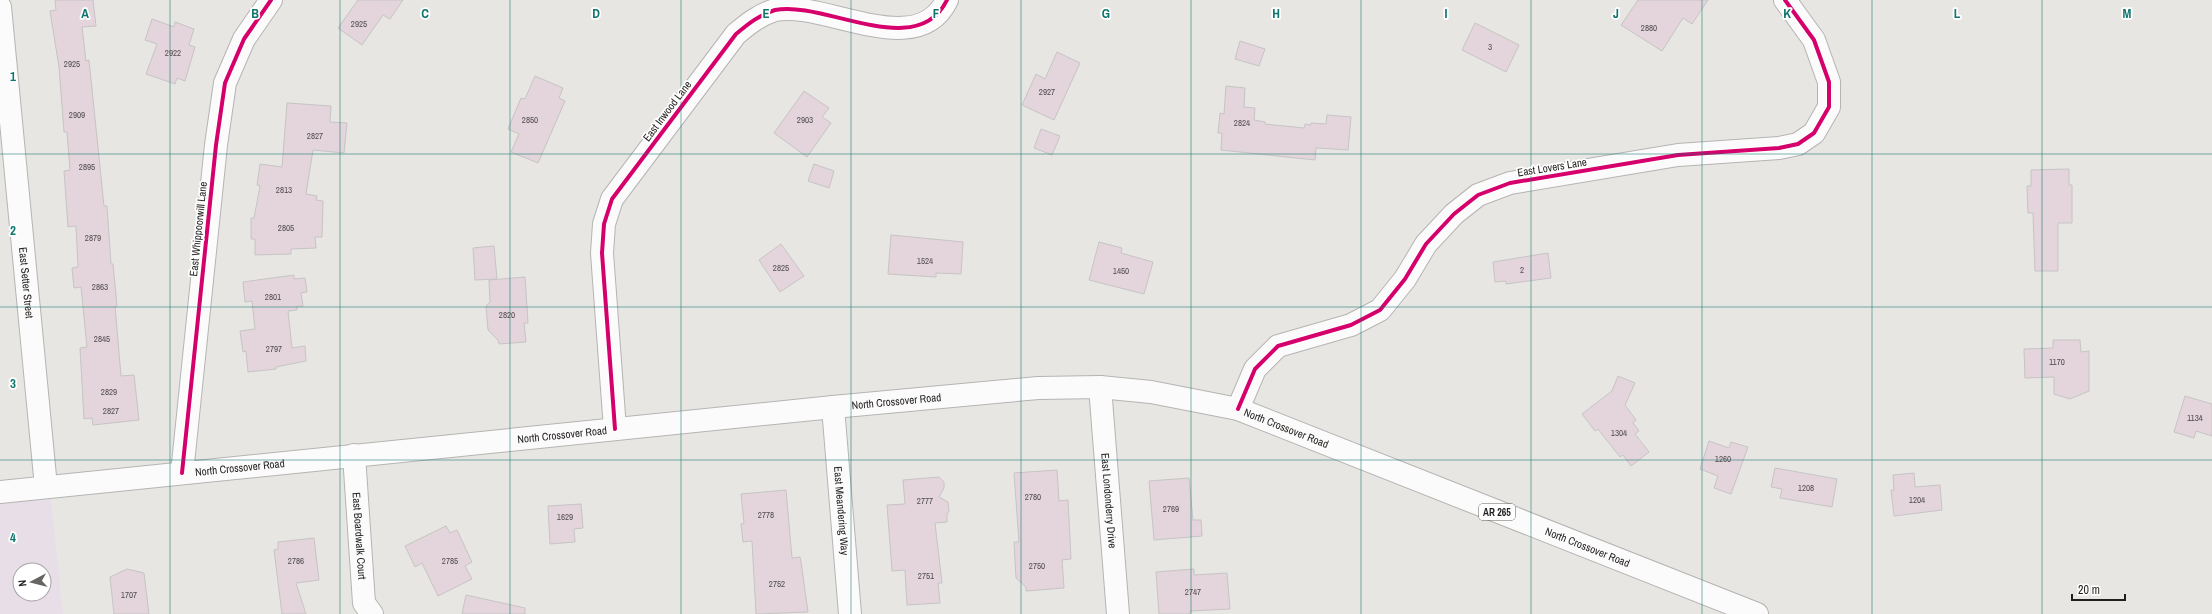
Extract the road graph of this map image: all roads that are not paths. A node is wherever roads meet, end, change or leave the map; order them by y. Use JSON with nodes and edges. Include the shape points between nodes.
{"nodes":[{"id":1,"x":271,"y":0,"type":"edge"},
{"id":2,"x":947,"y":0,"type":"edge"},
{"id":3,"x":1785,"y":0,"type":"edge"},
{"id":4,"x":0,"y":6,"type":"edge"},
{"id":5,"x":1100,"y":387,"type":"junction"},
{"id":6,"x":833,"y":407,"type":"junction"},
{"id":7,"x":1238,"y":409,"type":"junction"},
{"id":8,"x":615,"y":429,"type":"junction"},
{"id":9,"x":354,"y":456,"type":"junction"},
{"id":10,"x":182,"y":473,"type":"junction"},
{"id":11,"x":46,"y":487,"type":"junction"},
{"id":12,"x":0,"y":492,"type":"edge"},
{"id":13,"x":372,"y":614,"type":"edge"},
{"id":14,"x":850,"y":614,"type":"edge"},
{"id":15,"x":1118,"y":614,"type":"edge"},
{"id":16,"x":1757,"y":614,"type":"edge"}],
"edges":[{"from":1,"to":10,"type":"street","name":"East Whippoorwill Lane","via":[[244,39],[225,84],[216,145]]},
{"from":2,"to":8,"type":"street","name":"East Inwood Lane","via":[[941,12],[925,24],[905,27],[884,26],[798,9],[776,10],[756,18],[736,34],[612,199],[604,224],[602,253]]},
{"from":3,"to":7,"type":"street","name":"East Lovers Lane","via":[[1814,40],[1829,82],[1829,107],[1814,133],[1798,144],[1779,148],[1678,155],[1510,183],[1478,195],[1454,214],[1426,244],[1405,279],[1380,310],[1351,325],[1278,346],[1256,369]]},
{"from":4,"to":11,"type":"street","name":"East Setter Street"},
{"from":5,"to":6,"type":"street","name":"North Crossover Road","number":"AR 265","via":[[1038,388]]},
{"from":5,"to":7,"type":"street","name":"North Crossover Road","number":"AR 265","via":[[1152,392]]},
{"from":5,"to":15,"type":"street","name":"East Londonderry Drive"},
{"from":6,"to":8,"type":"street","name":"North Crossover Road","number":"AR 265"},
{"from":6,"to":14,"type":"street","name":"East Meandering Way"},
{"from":7,"to":16,"type":"street","name":"North Crossover Road","number":"AR 265"},
{"from":8,"to":9,"type":"street","name":"North Crossover Road","number":"AR 265"},
{"from":9,"to":10,"type":"street","name":"North Crossover Road","number":"AR 265"},
{"from":9,"to":13,"type":"street","name":"East Boardwalk Court","via":[[364,603]]},
{"from":10,"to":11,"type":"street","name":"North Crossover Road","number":"AR 265"},
{"from":11,"to":12,"type":"street","name":"North Crossover Road","number":"AR 265"}]}
